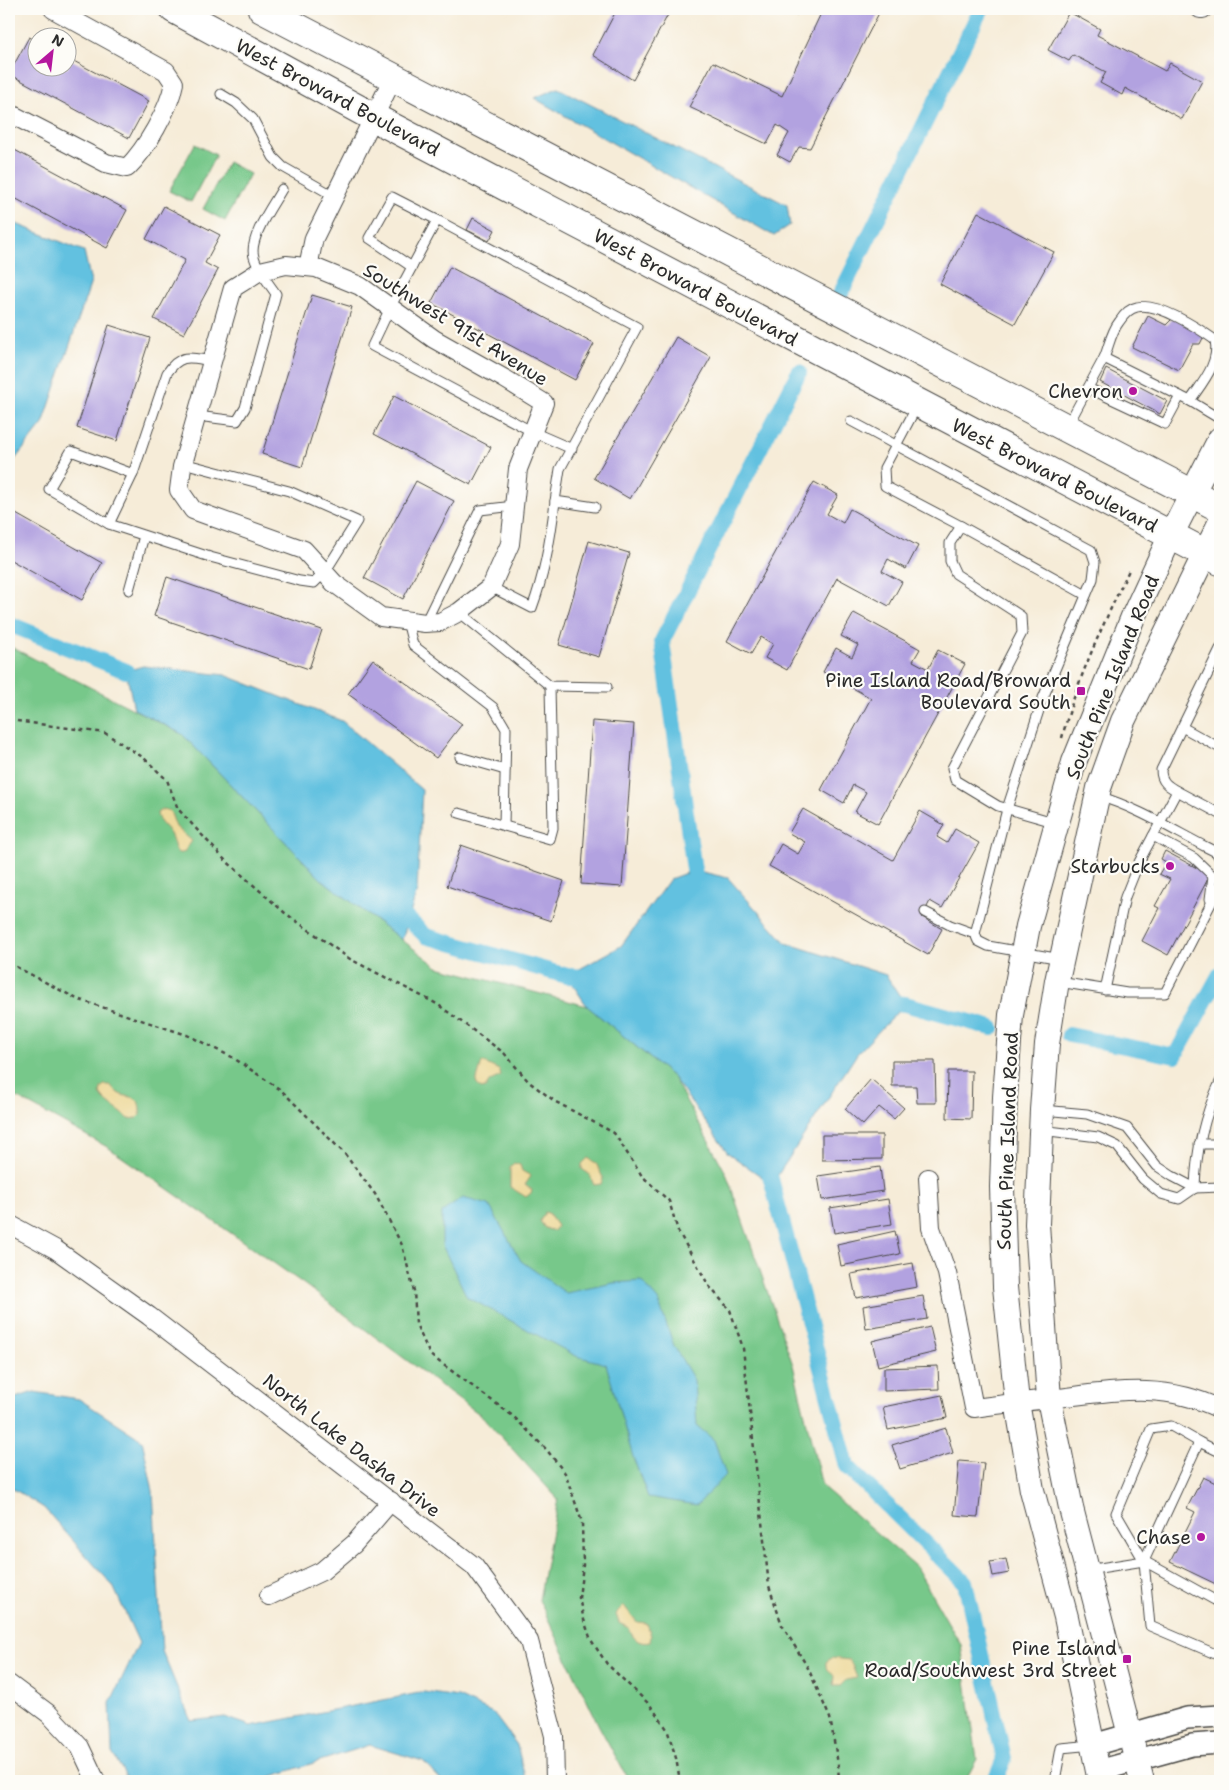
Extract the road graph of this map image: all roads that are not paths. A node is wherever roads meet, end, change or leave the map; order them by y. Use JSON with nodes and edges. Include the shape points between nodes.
{"nodes":[{"id":1,"x":53,"y":9,"type":"edge"},
{"id":2,"x":174,"y":9,"type":"edge"},
{"id":3,"x":262,"y":9,"type":"edge"},
{"id":4,"x":393,"y":78,"type":"junction"},
{"id":5,"x":220,"y":94,"type":"dead end"},
{"id":6,"x":9,"y":113,"type":"edge"},
{"id":7,"x":373,"y":117,"type":"junction"},
{"id":8,"x":282,"y":189,"type":"dead end"},
{"id":9,"x":334,"y":196,"type":"junction"},
{"id":10,"x":437,"y":220,"type":"junction"},
{"id":11,"x":412,"y":266,"type":"junction"},
{"id":12,"x":308,"y":267,"type":"junction"},
{"id":13,"x":260,"y":271,"type":"junction"},
{"id":14,"x":390,"y":308,"type":"junction"},
{"id":15,"x":1104,"y":358,"type":"junction"},
{"id":16,"x":212,"y":362,"type":"junction"},
{"id":17,"x":1107,"y":386,"type":"dead end"},
{"id":18,"x":1088,"y":388,"type":"junction"},
{"id":19,"x":1163,"y":388,"type":"junction"},
{"id":20,"x":1102,"y":395,"type":"junction"},
{"id":21,"x":1159,"y":396,"type":"dead end"},
{"id":22,"x":1180,"y":396,"type":"junction"},
{"id":23,"x":1190,"y":401,"type":"junction"},
{"id":24,"x":918,"y":404,"type":"junction"},
{"id":25,"x":197,"y":416,"type":"junction"},
{"id":26,"x":1220,"y":419,"type":"edge"},
{"id":27,"x":851,"y":422,"type":"dead end"},
{"id":28,"x":1065,"y":429,"type":"junction"},
{"id":29,"x":533,"y":432,"type":"junction"},
{"id":30,"x":1220,"y":439,"type":"edge"},
{"id":31,"x":897,"y":446,"type":"junction"},
{"id":32,"x":572,"y":449,"type":"junction"},
{"id":33,"x":183,"y":463,"type":"junction"},
{"id":34,"x":133,"y":474,"type":"junction"},
{"id":35,"x":1192,"y":493,"type":"junction"},
{"id":36,"x":555,"y":501,"type":"junction"},
{"id":37,"x":514,"y":506,"type":"junction"},
{"id":38,"x":595,"y":507,"type":"dead end"},
{"id":39,"x":1220,"y":508,"type":"edge"},
{"id":40,"x":1220,"y":523,"type":"edge"},
{"id":41,"x":109,"y":524,"type":"junction"},
{"id":42,"x":961,"y":526,"type":"junction"},
{"id":43,"x":1171,"y":535,"type":"junction"},
{"id":44,"x":144,"y":536,"type":"junction"},
{"id":45,"x":1212,"y":557,"type":"edge"},
{"id":46,"x":325,"y":572,"type":"junction"},
{"id":47,"x":491,"y":587,"type":"junction"},
{"id":48,"x":129,"y":590,"type":"dead end"},
{"id":49,"x":1086,"y":595,"type":"junction"},
{"id":50,"x":459,"y":612,"type":"junction"},
{"id":51,"x":407,"y":621,"type":"junction"},
{"id":52,"x":425,"y":623,"type":"junction"},
{"id":53,"x":1220,"y":649,"type":"edge"},
{"id":54,"x":550,"y":686,"type":"junction"},
{"id":55,"x":607,"y":687,"type":"dead end"},
{"id":56,"x":1182,"y":727,"type":"junction"},
{"id":57,"x":1220,"y":748,"type":"edge"},
{"id":58,"x":460,"y":757,"type":"dead end"},
{"id":59,"x":505,"y":770,"type":"junction"},
{"id":60,"x":1177,"y":791,"type":"junction"},
{"id":61,"x":1097,"y":796,"type":"junction"},
{"id":62,"x":1007,"y":809,"type":"junction"},
{"id":63,"x":459,"y":813,"type":"dead end"},
{"id":64,"x":1220,"y":814,"type":"edge"},
{"id":65,"x":1057,"y":823,"type":"junction"},
{"id":66,"x":1160,"y":824,"type":"junction"},
{"id":67,"x":504,"y":826,"type":"junction"},
{"id":68,"x":1154,"y":836,"type":"junction"},
{"id":69,"x":1220,"y":859,"type":"edge"},
{"id":70,"x":1220,"y":886,"type":"edge"},
{"id":71,"x":924,"y":912,"type":"dead end"},
{"id":72,"x":1206,"y":914,"type":"junction"},
{"id":73,"x":975,"y":934,"type":"junction"},
{"id":74,"x":1023,"y":952,"type":"junction"},
{"id":75,"x":1059,"y":970,"type":"junction"},
{"id":76,"x":1105,"y":990,"type":"junction"},
{"id":77,"x":1220,"y":1082,"type":"edge"},
{"id":78,"x":1042,"y":1120,"type":"junction"},
{"id":79,"x":1198,"y":1144,"type":"junction"},
{"id":80,"x":1220,"y":1144,"type":"edge"},
{"id":81,"x":928,"y":1178,"type":"dead end"},
{"id":82,"x":1220,"y":1187,"type":"edge"},
{"id":83,"x":1195,"y":1188,"type":"junction"},
{"id":84,"x":9,"y":1224,"type":"edge"},
{"id":85,"x":1049,"y":1399,"type":"junction"},
{"id":86,"x":1017,"y":1402,"type":"junction"},
{"id":87,"x":1220,"y":1409,"type":"edge"},
{"id":88,"x":1200,"y":1442,"type":"junction"},
{"id":89,"x":1220,"y":1452,"type":"edge"},
{"id":90,"x":391,"y":1501,"type":"junction"},
{"id":91,"x":1144,"y":1561,"type":"junction"},
{"id":92,"x":1087,"y":1570,"type":"junction"},
{"id":93,"x":269,"y":1596,"type":"dead end"},
{"id":94,"x":1220,"y":1603,"type":"edge"},
{"id":95,"x":1220,"y":1656,"type":"edge"},
{"id":96,"x":9,"y":1684,"type":"edge"},
{"id":97,"x":1220,"y":1716,"type":"edge"},
{"id":98,"x":1130,"y":1733,"type":"junction"},
{"id":99,"x":1220,"y":1743,"type":"edge"},
{"id":100,"x":1093,"y":1745,"type":"junction"},
{"id":101,"x":1140,"y":1770,"type":"edge"},
{"id":102,"x":1099,"y":1776,"type":"edge"},
{"id":103,"x":96,"y":1781,"type":"edge"},
{"id":104,"x":555,"y":1781,"type":"edge"},
{"id":105,"x":1055,"y":1781,"type":"edge"}],
"edges":[{"from":1,"to":6,"type":"street","via":[[166,71],[174,83],[172,97],[138,156],[126,168],[106,163]]},
{"from":2,"to":7,"type":"main road","name":"West Broward Boulevard"},
{"from":3,"to":4,"type":"main road"},
{"from":4,"to":7,"type":"street"},
{"from":4,"to":28,"type":"main road"},
{"from":5,"to":9,"type":"lane","via":[[236,102],[253,119],[273,157],[282,167]]},
{"from":7,"to":9,"type":"street"},
{"from":7,"to":24,"type":"main road","name":"West Broward Boulevard"},
{"from":8,"to":13,"type":"lane","via":[[255,237],[253,255]]},
{"from":9,"to":12,"type":"street","via":[[314,238]]},
{"from":10,"to":11,"type":"lane"},
{"from":10,"to":11,"type":"lane","via":[[392,197],[369,238]]},
{"from":10,"to":32,"type":"lane","via":[[637,327]]},
{"from":11,"to":14,"type":"lane"},
{"from":12,"to":13,"type":"street","name":"Southwest 91st Avenue","via":[[286,265]]},
{"from":12,"to":14,"type":"street","name":"Southwest 91st Avenue","via":[[360,286]]},
{"from":13,"to":16,"type":"street","name":"Southwest 91st Avenue","via":[[233,288]]},
{"from":13,"to":25,"type":"lane","via":[[276,294],[245,408],[237,421]]},
{"from":14,"to":29,"type":"street","name":"Southwest 91st Avenue","via":[[434,339],[544,403]]},
{"from":14,"to":29,"type":"lane","via":[[372,346]]},
{"from":15,"to":18,"type":"lane"},
{"from":15,"to":19,"type":"lane","via":[[1116,369]]},
{"from":15,"to":23,"type":"lane","via":[[1114,328],[1135,307],[1149,306],[1173,316],[1215,340],[1217,349],[1211,370]]},
{"from":16,"to":25,"type":"street","name":"Southwest 91st Avenue"},
{"from":16,"to":34,"type":"lane","via":[[187,357],[174,362]]},
{"from":17,"to":20,"type":"lane"},
{"from":18,"to":20,"type":"lane"},
{"from":18,"to":28,"type":"lane"},
{"from":19,"to":21,"type":"lane"},
{"from":19,"to":22,"type":"lane"},
{"from":20,"to":22,"type":"lane","via":[[1126,401],[1165,424]]},
{"from":22,"to":23,"type":"lane"},
{"from":23,"to":26,"type":"lane"},
{"from":24,"to":31,"type":"lane"},
{"from":24,"to":43,"type":"main road","name":"West Broward Boulevard"},
{"from":25,"to":33,"type":"street","name":"Southwest 91st Avenue"},
{"from":27,"to":31,"type":"lane"},
{"from":28,"to":35,"type":"main road"},
{"from":29,"to":32,"type":"lane"},
{"from":29,"to":37,"type":"street","name":"Southwest 91st Avenue","via":[[518,469]]},
{"from":30,"to":35,"type":"main road","name":"South Pine Island Road"},
{"from":31,"to":42,"type":"lane","via":[[884,468],[886,486]]},
{"from":31,"to":49,"type":"lane","via":[[1091,550],[1095,562],[1093,579]]},
{"from":32,"to":36,"type":"lane","via":[[560,469]]},
{"from":33,"to":46,"type":"street","name":"Southwest 91st Avenue","via":[[179,490],[193,510],[304,550]]},
{"from":33,"to":46,"type":"lane","via":[[290,491],[357,521]]},
{"from":34,"to":41,"type":"lane"},
{"from":34,"to":41,"type":"lane","via":[[71,451],[49,489]]},
{"from":35,"to":39,"type":"main road"},
{"from":35,"to":43,"type":"main road","name":"South Pine Island Road"},
{"from":36,"to":38,"type":"lane"},
{"from":36,"to":47,"type":"lane","via":[[551,540],[532,608]]},
{"from":37,"to":47,"type":"street","name":"Southwest 91st Avenue","via":[[510,544]]},
{"from":37,"to":52,"type":"lane","via":[[480,510]]},
{"from":40,"to":45,"type":"main road","name":"South Pine Island Road"},
{"from":41,"to":44,"type":"lane"},
{"from":42,"to":49,"type":"lane"},
{"from":42,"to":62,"type":"lane","via":[[950,543],[950,561],[956,574],[1022,616],[1022,633],[952,768],[955,780]]},
{"from":43,"to":45,"type":"main road","name":"West Broward Boulevard"},
{"from":43,"to":65,"type":"main road","name":"South Pine Island Road","via":[[1132,617],[1074,762]]},
{"from":44,"to":46,"type":"lane","via":[[300,581],[314,583]]},
{"from":44,"to":48,"type":"lane"},
{"from":45,"to":61,"type":"main road","name":"South Pine Island Road","via":[[1123,721]]},
{"from":46,"to":51,"type":"street","name":"Southwest 91st Avenue","via":[[334,583],[382,618]]},
{"from":47,"to":50,"type":"street","name":"Southwest 91st Avenue"},
{"from":49,"to":62,"type":"lane","via":[[1044,698]]},
{"from":50,"to":52,"type":"street","name":"Southwest 91st Avenue","via":[[440,622]]},
{"from":50,"to":54,"type":"lane"},
{"from":51,"to":52,"type":"street","name":"Southwest 91st Avenue"},
{"from":51,"to":59,"type":"lane","via":[[413,645],[493,707],[506,729]]},
{"from":53,"to":56,"type":"lane"},
{"from":54,"to":55,"type":"lane"},
{"from":54,"to":67,"type":"lane","via":[[553,828],[550,839]]},
{"from":56,"to":57,"type":"lane"},
{"from":56,"to":60,"type":"lane","via":[[1160,770],[1166,784]]},
{"from":58,"to":59,"type":"lane"},
{"from":59,"to":67,"type":"lane"},
{"from":60,"to":64,"type":"lane"},
{"from":60,"to":66,"type":"lane"},
{"from":61,"to":66,"type":"lane","via":[[1126,805]]},
{"from":61,"to":75,"type":"main road","name":"South Pine Island Road"},
{"from":62,"to":65,"type":"lane"},
{"from":62,"to":73,"type":"lane"},
{"from":63,"to":67,"type":"lane"},
{"from":65,"to":74,"type":"main road","name":"South Pine Island Road"},
{"from":66,"to":68,"type":"lane"},
{"from":66,"to":69,"type":"lane","via":[[1216,852]]},
{"from":68,"to":72,"type":"lane","via":[[1194,858],[1214,876]]},
{"from":68,"to":76,"type":"lane","via":[[1124,897]]},
{"from":70,"to":72,"type":"lane"},
{"from":71,"to":73,"type":"lane"},
{"from":72,"to":76,"type":"lane","via":[[1165,992]]},
{"from":73,"to":74,"type":"lane","via":[[978,942],[988,946]]},
{"from":74,"to":75,"type":"lane"},
{"from":74,"to":86,"type":"main road","name":"South Pine Island Road","via":[[1011,1015],[1002,1187],[1005,1286]]},
{"from":75,"to":76,"type":"lane"},
{"from":75,"to":78,"type":"main road","name":"South Pine Island Road","via":[[1046,1044]]},
{"from":77,"to":79,"type":"lane"},
{"from":78,"to":83,"type":"lane","via":[[1087,1114],[1127,1128],[1157,1166]]},
{"from":78,"to":83,"type":"lane","via":[[1118,1146],[1143,1179],[1161,1194],[1179,1199]]},
{"from":78,"to":85,"type":"main road","name":"South Pine Island Road","via":[[1037,1224]]},
{"from":79,"to":80,"type":"lane"},
{"from":79,"to":83,"type":"lane"},
{"from":81,"to":86,"type":"street","via":[[931,1228],[947,1273],[974,1408]]},
{"from":82,"to":83,"type":"lane"},
{"from":84,"to":90,"type":"street","name":"North Lake Dasha Drive","via":[[56,1249],[149,1316]]},
{"from":85,"to":86,"type":"street"},
{"from":85,"to":87,"type":"street","via":[[1133,1389],[1183,1395]]},
{"from":85,"to":92,"type":"main road","name":"South Pine Island Road"},
{"from":86,"to":100,"type":"main road","name":"South Pine Island Road","via":[[1032,1490],[1064,1609]]},
{"from":88,"to":89,"type":"lane"},
{"from":88,"to":91,"type":"lane"},
{"from":88,"to":91,"type":"lane","via":[[1171,1426],[1151,1429],[1116,1513]]},
{"from":90,"to":93,"type":"street","via":[[354,1544],[322,1571]]},
{"from":90,"to":104,"type":"street","name":"North Lake Dasha Drive","via":[[474,1566],[529,1641],[554,1736]]},
{"from":91,"to":92,"type":"lane"},
{"from":91,"to":94,"type":"lane"},
{"from":91,"to":95,"type":"lane","via":[[1150,1626]]},
{"from":92,"to":98,"type":"main road","name":"South Pine Island Road"},
{"from":96,"to":103,"type":"street","via":[[49,1714],[80,1747]]},
{"from":97,"to":98,"type":"street","via":[[1187,1718]]},
{"from":98,"to":100,"type":"street"},
{"from":98,"to":101,"type":"main road","name":"South Pine Island Road"},
{"from":99,"to":101,"type":"street","via":[[1192,1745]]},
{"from":100,"to":102,"type":"main road","name":"South Pine Island Road"},
{"from":100,"to":105,"type":"lane","via":[[1061,1748]]},
{"from":101,"to":102,"type":"street"}]}
